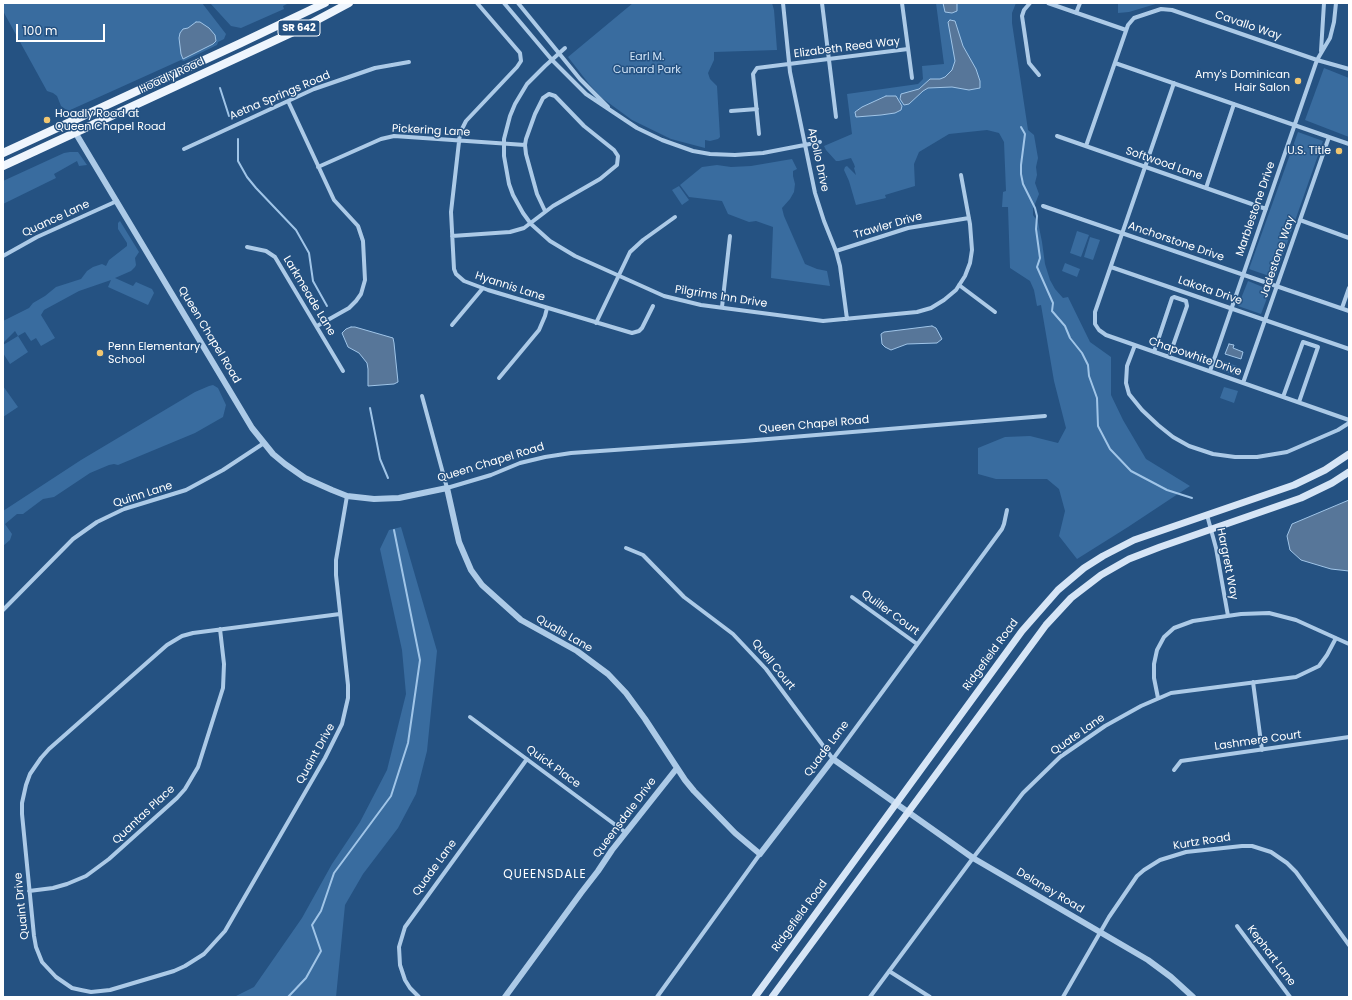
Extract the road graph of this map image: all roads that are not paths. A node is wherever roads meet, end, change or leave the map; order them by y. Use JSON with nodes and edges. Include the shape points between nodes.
{"nodes":[{"id":1,"x":325,"y":3,"type":"edge"},
{"id":2,"x":349,"y":3,"type":"edge"},
{"id":3,"x":478,"y":3,"type":"edge"},
{"id":4,"x":504,"y":3,"type":"edge"},
{"id":5,"x":518,"y":3,"type":"edge"},
{"id":6,"x":783,"y":3,"type":"edge"},
{"id":7,"x":822,"y":3,"type":"edge"},
{"id":8,"x":902,"y":3,"type":"edge"},
{"id":9,"x":1030,"y":3,"type":"edge"},
{"id":10,"x":1048,"y":3,"type":"edge"},
{"id":11,"x":1080,"y":3,"type":"edge"},
{"id":12,"x":1324,"y":3,"type":"edge"},
{"id":13,"x":1336,"y":3,"type":"edge"},
{"id":14,"x":1076,"y":13,"type":"junction"},
{"id":15,"x":1126,"y":30,"type":"junction"},
{"id":16,"x":565,"y":48,"type":"dead end"},
{"id":17,"x":908,"y":49,"type":"junction"},
{"id":18,"x":559,"y":53,"type":"junction"},
{"id":19,"x":1320,"y":54,"type":"junction"},
{"id":20,"x":829,"y":59,"type":"junction"},
{"id":21,"x":552,"y":60,"type":"junction"},
{"id":22,"x":1317,"y":60,"type":"junction"},
{"id":23,"x":409,"y":62,"type":"dead end"},
{"id":24,"x":1115,"y":63,"type":"junction"},
{"id":25,"x":789,"y":64,"type":"junction"},
{"id":26,"x":1349,"y":69,"type":"edge"},
{"id":27,"x":1039,"y":75,"type":"dead end"},
{"id":28,"x":912,"y":78,"type":"dead end"},
{"id":29,"x":1174,"y":83,"type":"junction"},
{"id":30,"x":288,"y":101,"type":"junction"},
{"id":31,"x":1234,"y":104,"type":"junction"},
{"id":32,"x":757,"y":109,"type":"junction"},
{"id":33,"x":731,"y":111,"type":"dead end"},
{"id":34,"x":614,"y":113,"type":"junction"},
{"id":35,"x":836,"y":117,"type":"dead end"},
{"id":36,"x":66,"y":124,"type":"junction"},
{"id":37,"x":1295,"y":125,"type":"junction"},
{"id":38,"x":75,"y":132,"type":"junction"},
{"id":39,"x":759,"y":134,"type":"dead end"},
{"id":40,"x":1057,"y":136,"type":"dead end"},
{"id":41,"x":1329,"y":137,"type":"junction"},
{"id":42,"x":459,"y":141,"type":"junction"},
{"id":43,"x":820,"y":142,"type":"dead end"},
{"id":44,"x":504,"y":144,"type":"junction"},
{"id":45,"x":1349,"y":144,"type":"edge"},
{"id":46,"x":805,"y":145,"type":"junction"},
{"id":47,"x":525,"y":146,"type":"junction"},
{"id":48,"x":1086,"y":146,"type":"junction"},
{"id":49,"x":184,"y":148,"type":"dead end"},
{"id":50,"x":3,"y":153,"type":"edge"},
{"id":51,"x":3,"y":166,"type":"edge"},
{"id":52,"x":318,"y":167,"type":"junction"},
{"id":53,"x":1145,"y":167,"type":"junction"},
{"id":54,"x":961,"y":175,"type":"dead end"},
{"id":55,"x":1206,"y":188,"type":"junction"},
{"id":56,"x":117,"y":201,"type":"junction"},
{"id":57,"x":1043,"y":206,"type":"dead end"},
{"id":58,"x":1266,"y":209,"type":"junction"},
{"id":59,"x":545,"y":211,"type":"junction"},
{"id":60,"x":675,"y":218,"type":"dead end"},
{"id":61,"x":969,"y":218,"type":"junction"},
{"id":62,"x":1300,"y":220,"type":"junction"},
{"id":63,"x":531,"y":224,"type":"junction"},
{"id":64,"x":1122,"y":233,"type":"junction"},
{"id":65,"x":452,"y":236,"type":"junction"},
{"id":66,"x":730,"y":236,"type":"dead end"},
{"id":67,"x":1349,"y":238,"type":"edge"},
{"id":68,"x":247,"y":247,"type":"dead end"},
{"id":69,"x":836,"y":251,"type":"junction"},
{"id":70,"x":3,"y":256,"type":"edge"},
{"id":71,"x":1111,"y":267,"type":"junction"},
{"id":72,"x":1243,"y":274,"type":"junction"},
{"id":73,"x":618,"y":276,"type":"junction"},
{"id":74,"x":959,"y":285,"type":"junction"},
{"id":75,"x":1277,"y":286,"type":"junction"},
{"id":76,"x":483,"y":288,"type":"junction"},
{"id":77,"x":1349,"y":288,"type":"edge"},
{"id":78,"x":653,"y":306,"type":"dead end"},
{"id":79,"x":722,"y":307,"type":"junction"},
{"id":80,"x":547,"y":308,"type":"junction"},
{"id":81,"x":1231,"y":308,"type":"junction"},
{"id":82,"x":1342,"y":308,"type":"junction"},
{"id":83,"x":1349,"y":311,"type":"edge"},
{"id":84,"x":995,"y":312,"type":"dead end"},
{"id":85,"x":847,"y":319,"type":"junction"},
{"id":86,"x":1266,"y":320,"type":"junction"},
{"id":87,"x":596,"y":323,"type":"junction"},
{"id":88,"x":452,"y":325,"type":"dead end"},
{"id":89,"x":317,"y":326,"type":"junction"},
{"id":90,"x":1135,"y":345,"type":"junction"},
{"id":91,"x":1349,"y":349,"type":"edge"},
{"id":92,"x":1154,"y":352,"type":"junction"},
{"id":93,"x":1169,"y":357,"type":"junction"},
{"id":94,"x":343,"y":371,"type":"dead end"},
{"id":95,"x":1210,"y":371,"type":"junction"},
{"id":96,"x":499,"y":378,"type":"dead end"},
{"id":97,"x":1243,"y":383,"type":"junction"},
{"id":98,"x":422,"y":396,"type":"dead end"},
{"id":99,"x":1283,"y":397,"type":"junction"},
{"id":100,"x":1299,"y":402,"type":"junction"},
{"id":101,"x":1045,"y":416,"type":"dead end"},
{"id":102,"x":1349,"y":421,"type":"edge"},
{"id":103,"x":264,"y":443,"type":"junction"},
{"id":104,"x":1349,"y":454,"type":"edge"},
{"id":105,"x":1349,"y":472,"type":"edge"},
{"id":106,"x":447,"y":488,"type":"junction"},
{"id":107,"x":347,"y":496,"type":"junction"},
{"id":108,"x":1007,"y":510,"type":"dead end"},
{"id":109,"x":1207,"y":515,"type":"junction"},
{"id":110,"x":1211,"y":529,"type":"junction"},
{"id":111,"x":626,"y":548,"type":"dead end"},
{"id":112,"x":852,"y":597,"type":"dead end"},
{"id":113,"x":3,"y":610,"type":"edge"},
{"id":114,"x":340,"y":614,"type":"junction"},
{"id":115,"x":1228,"y":616,"type":"junction"},
{"id":116,"x":220,"y":630,"type":"junction"},
{"id":117,"x":1336,"y":638,"type":"junction"},
{"id":118,"x":917,"y":644,"type":"junction"},
{"id":119,"x":1349,"y":644,"type":"edge"},
{"id":120,"x":1253,"y":682,"type":"junction"},
{"id":121,"x":1158,"y":698,"type":"junction"},
{"id":122,"x":470,"y":717,"type":"dead end"},
{"id":123,"x":1349,"y":738,"type":"edge"},
{"id":124,"x":1262,"y":750,"type":"junction"},
{"id":125,"x":527,"y":759,"type":"junction"},
{"id":126,"x":833,"y":759,"type":"junction"},
{"id":127,"x":677,"y":768,"type":"junction"},
{"id":128,"x":1174,"y":770,"type":"dead end"},
{"id":129,"x":896,"y":803,"type":"junction"},
{"id":130,"x":908,"y":812,"type":"junction"},
{"id":131,"x":625,"y":832,"type":"junction"},
{"id":132,"x":760,"y":854,"type":"junction"},
{"id":133,"x":973,"y":858,"type":"junction"},
{"id":134,"x":29,"y":891,"type":"junction"},
{"id":135,"x":1237,"y":926,"type":"dead end"},
{"id":136,"x":1100,"y":932,"type":"junction"},
{"id":137,"x":1349,"y":945,"type":"edge"},
{"id":138,"x":889,"y":971,"type":"junction"},
{"id":139,"x":419,"y":997,"type":"edge"},
{"id":140,"x":504,"y":997,"type":"edge"},
{"id":141,"x":657,"y":997,"type":"edge"},
{"id":142,"x":755,"y":997,"type":"edge"},
{"id":143,"x":772,"y":997,"type":"edge"},
{"id":144,"x":870,"y":997,"type":"edge"},
{"id":145,"x":930,"y":997,"type":"edge"},
{"id":146,"x":1063,"y":997,"type":"edge"},
{"id":147,"x":1193,"y":997,"type":"edge"},
{"id":148,"x":1290,"y":997,"type":"edge"}],
"edges":[{"from":1,"to":36,"type":"main road","name":"Hoadly Road","number":"SR 642"},
{"from":2,"to":38,"type":"main road","name":"Hoadly Road","number":"SR 642"},
{"from":3,"to":42,"type":"street","name":"Hyannis Lane","via":[[520,53],[521,61],[466,121]]},
{"from":4,"to":21,"type":"street"},
{"from":5,"to":18,"type":"street"},
{"from":6,"to":25,"type":"street","name":"Apollo Drive"},
{"from":7,"to":20,"type":"street"},
{"from":8,"to":17,"type":"street"},
{"from":9,"to":27,"type":"street","via":[[1022,16],[1028,63]]},
{"from":10,"to":14,"type":"street"},
{"from":11,"to":14,"type":"street"},
{"from":12,"to":19,"type":"street","name":"Marblestone Drive"},
{"from":13,"to":19,"type":"street","name":"Marblestone Drive","via":[[1331,33]]},
{"from":14,"to":15,"type":"street"},
{"from":15,"to":22,"type":"street","name":"Cavallo Way","via":[[1134,18],[1160,10],[1172,10]]},
{"from":15,"to":24,"type":"street","name":"Cavallo Way"},
{"from":16,"to":18,"type":"street","name":"Pilgrims Inn Drive"},
{"from":17,"to":20,"type":"street","name":"Elizabeth Reed Way"},
{"from":17,"to":28,"type":"street"},
{"from":18,"to":21,"type":"street","name":"Pilgrims Inn Drive"},
{"from":18,"to":34,"type":"street","via":[[590,90]]},
{"from":19,"to":22,"type":"street","name":"Marblestone Drive"},
{"from":20,"to":25,"type":"street","name":"Elizabeth Reed Way"},
{"from":20,"to":35,"type":"street"},
{"from":21,"to":34,"type":"street","via":[[588,96]]},
{"from":21,"to":44,"type":"street","name":"Pilgrims Inn Drive","via":[[536,74],[521,93],[510,116]]},
{"from":22,"to":26,"type":"street","name":"Cavallo Way"},
{"from":22,"to":37,"type":"street","name":"Marblestone Drive"},
{"from":23,"to":30,"type":"street","name":"Aetna Springs Road","via":[[375,68]]},
{"from":24,"to":29,"type":"street"},
{"from":24,"to":48,"type":"street","name":"Cavallo Way"},
{"from":25,"to":32,"type":"street","name":"Elizabeth Reed Way","via":[[755,70],[753,74]]},
{"from":25,"to":46,"type":"street","name":"Apollo Drive"},
{"from":29,"to":31,"type":"street"},
{"from":29,"to":53,"type":"street","name":"Chapowhite Drive"},
{"from":30,"to":49,"type":"street","name":"Aetna Springs Road"},
{"from":30,"to":52,"type":"street"},
{"from":31,"to":37,"type":"street"},
{"from":31,"to":55,"type":"street"},
{"from":32,"to":33,"type":"street"},
{"from":32,"to":39,"type":"street"},
{"from":34,"to":46,"type":"street","via":[[658,139],[710,154],[754,154]]},
{"from":36,"to":38,"type":"street","name":"Queen Chapel Road"},
{"from":36,"to":50,"type":"main road","name":"Hoadly Road","number":"SR 642"},
{"from":37,"to":41,"type":"street"},
{"from":37,"to":58,"type":"street","name":"Marblestone Drive"},
{"from":38,"to":51,"type":"main road","name":"Hoadly Road","number":"SR 642"},
{"from":38,"to":56,"type":"street","name":"Queen Chapel Road"},
{"from":40,"to":48,"type":"street","name":"Softwood Lane"},
{"from":41,"to":45,"type":"street"},
{"from":41,"to":62,"type":"street","name":"Jadestone Way"},
{"from":42,"to":44,"type":"street","name":"Pickering Lane"},
{"from":42,"to":52,"type":"street","name":"Pickering Lane","via":[[387,137]]},
{"from":42,"to":65,"type":"street","name":"Hyannis Lane","via":[[451,212]]},
{"from":43,"to":46,"type":"street"},
{"from":44,"to":47,"type":"street","name":"Pickering Lane"},
{"from":44,"to":63,"type":"street","name":"Pilgrims Inn Drive","via":[[505,168],[511,189],[518,206]]},
{"from":46,"to":69,"type":"street","name":"Apollo Drive","via":[[818,204]]},
{"from":47,"to":59,"type":"street","via":[[537,194]]},
{"from":47,"to":59,"type":"street","via":[[535,114],[543,98],[549,94],[555,96],[618,156],[617,165],[604,176]]},
{"from":48,"to":53,"type":"street","name":"Softwood Lane"},
{"from":52,"to":89,"type":"street","via":[[334,200],[361,230],[364,241],[365,280],[361,294],[349,308]]},
{"from":53,"to":55,"type":"street","name":"Softwood Lane"},
{"from":53,"to":64,"type":"street","name":"Chapowhite Drive"},
{"from":54,"to":61,"type":"street","name":"Pilgrims Inn Drive"},
{"from":55,"to":58,"type":"street","name":"Softwood Lane"},
{"from":56,"to":70,"type":"street","name":"Quance Lane","via":[[37,237]]},
{"from":56,"to":103,"type":"street","name":"Queen Chapel Road","via":[[252,428]]},
{"from":57,"to":64,"type":"street","name":"Anchorstone Drive"},
{"from":58,"to":72,"type":"street","name":"Marblestone Drive"},
{"from":59,"to":63,"type":"street"},
{"from":60,"to":73,"type":"street","via":[[636,245]]},
{"from":61,"to":69,"type":"street","name":"Trawler Drive","via":[[908,228]]},
{"from":61,"to":74,"type":"street","name":"Pilgrims Inn Drive","via":[[971,259]]},
{"from":62,"to":67,"type":"street"},
{"from":62,"to":75,"type":"street","name":"Jadestone Way"},
{"from":63,"to":65,"type":"street","via":[[518,231]]},
{"from":63,"to":73,"type":"street","name":"Pilgrims Inn Drive","via":[[560,248]]},
{"from":64,"to":71,"type":"street","name":"Chapowhite Drive"},
{"from":64,"to":72,"type":"street","name":"Anchorstone Drive"},
{"from":65,"to":76,"type":"street","name":"Hyannis Lane","via":[[456,274],[464,281]]},
{"from":66,"to":79,"type":"street"},
{"from":68,"to":89,"type":"street","name":"Larkmeade Lane","via":[[266,251],[275,257]]},
{"from":69,"to":85,"type":"street","name":"Apollo Drive","via":[[842,274]]},
{"from":71,"to":81,"type":"street","name":"Lakota Drive"},
{"from":71,"to":90,"type":"street","name":"Chapowhite Drive","via":[[1095,312],[1095,324],[1106,335]]},
{"from":72,"to":75,"type":"street","name":"Anchorstone Drive"},
{"from":72,"to":81,"type":"street","name":"Marblestone Drive"},
{"from":73,"to":79,"type":"street","name":"Pilgrims Inn Drive","via":[[672,299]]},
{"from":73,"to":87,"type":"street"},
{"from":74,"to":84,"type":"street"},
{"from":74,"to":85,"type":"street","name":"Pilgrims Inn Drive","via":[[944,300],[922,311]]},
{"from":75,"to":82,"type":"street","name":"Anchorstone Drive"},
{"from":75,"to":86,"type":"street","name":"Jadestone Way"},
{"from":76,"to":80,"type":"street","name":"Hyannis Lane"},
{"from":76,"to":88,"type":"street"},
{"from":77,"to":82,"type":"street"},
{"from":78,"to":87,"type":"street","name":"Hyannis Lane","via":[[642,328],[636,332]]},
{"from":79,"to":85,"type":"street","name":"Pilgrims Inn Drive","via":[[823,321]]},
{"from":80,"to":87,"type":"street","name":"Hyannis Lane"},
{"from":80,"to":96,"type":"street","via":[[539,330]]},
{"from":81,"to":86,"type":"street","name":"Lakota Drive"},
{"from":81,"to":95,"type":"street","name":"Marblestone Drive"},
{"from":82,"to":83,"type":"street","name":"Anchorstone Drive"},
{"from":86,"to":91,"type":"street","name":"Lakota Drive"},
{"from":86,"to":97,"type":"street","name":"Jadestone Way"},
{"from":89,"to":94,"type":"street","name":"Larkmeade Lane"},
{"from":90,"to":92,"type":"street","name":"Chapowhite Drive"},
{"from":90,"to":102,"type":"street","via":[[1127,366],[1126,383],[1130,394],[1158,426],[1189,446],[1213,454],[1257,457],[1287,452],[1338,430]]},
{"from":92,"to":93,"type":"street","name":"Chapowhite Drive"},
{"from":92,"to":93,"type":"street","via":[[1172,298],[1186,301],[1187,306]]},
{"from":93,"to":95,"type":"street","name":"Chapowhite Drive"},
{"from":95,"to":97,"type":"street","name":"Chapowhite Drive"},
{"from":97,"to":99,"type":"street","name":"Chapowhite Drive"},
{"from":98,"to":106,"type":"street","name":"Qualls Lane"},
{"from":99,"to":100,"type":"street","name":"Chapowhite Drive"},
{"from":99,"to":100,"type":"street","via":[[1303,342],[1318,347]]},
{"from":100,"to":102,"type":"street","name":"Chapowhite Drive"},
{"from":101,"to":106,"type":"street","name":"Queen Chapel Road","via":[[571,453],[520,463]]},
{"from":103,"to":107,"type":"street","name":"Queen Chapel Road","via":[[297,473]]},
{"from":103,"to":113,"type":"street","name":"Quinn Lane","via":[[186,490],[124,509],[97,522],[73,539]]},
{"from":104,"to":109,"type":"main road","name":"Ridgefield Road","via":[[1325,470],[1294,485]]},
{"from":105,"to":110,"type":"main road","via":[[1301,498]]},
{"from":106,"to":107,"type":"street","name":"Queen Chapel Road","via":[[399,498]]},
{"from":106,"to":127,"type":"street","name":"Qualls Lane","via":[[459,542],[482,585],[521,620],[577,651],[608,674],[626,693]]},
{"from":107,"to":114,"type":"street","name":"Quaint Drive","via":[[336,560]]},
{"from":108,"to":118,"type":"street","name":"Quade Lane","via":[[1002,529]]},
{"from":109,"to":110,"type":"street","name":"Hargrett Way"},
{"from":109,"to":129,"type":"main road","name":"Ridgefield Road","via":[[1140,538],[1112,551],[1084,568],[1058,590],[1025,627]]},
{"from":110,"to":115,"type":"street","name":"Hargrett Way"},
{"from":110,"to":130,"type":"main road","via":[[1129,559],[1101,575],[1071,598],[1046,625]]},
{"from":111,"to":126,"type":"street","name":"Quell Court","via":[[648,559],[684,597],[742,643],[766,669]]},
{"from":112,"to":118,"type":"street","name":"Quiller Court"},
{"from":114,"to":116,"type":"street","name":"Quaint Drive"},
{"from":114,"to":134,"type":"street","name":"Quaint Drive","via":[[348,685],[342,724],[325,758],[225,930],[204,954],[174,971],[110,990],[91,992],[72,988],[56,977],[40,958],[34,936]]},
{"from":115,"to":117,"type":"street","via":[[1269,613],[1296,620]]},
{"from":115,"to":121,"type":"street","via":[[1193,621],[1174,628],[1164,637],[1157,650],[1154,664]]},
{"from":116,"to":134,"type":"street","name":"Quantas Place","via":[[224,664],[223,688],[198,767],[185,789],[109,859],[86,876],[53,888]]},
{"from":116,"to":134,"type":"street","name":"Quaint Drive","via":[[182,636],[167,645],[41,758],[30,774],[22,803]]},
{"from":117,"to":119,"type":"street"},
{"from":117,"to":120,"type":"street","name":"Quate Lane","via":[[1319,666],[1296,677]]},
{"from":118,"to":126,"type":"street","name":"Quade Lane"},
{"from":120,"to":121,"type":"street","name":"Quate Lane","via":[[1170,693]]},
{"from":120,"to":124,"type":"street"},
{"from":121,"to":133,"type":"street","name":"Quate Lane","via":[[1105,726],[1060,757],[1023,793]]},
{"from":122,"to":125,"type":"street","name":"Quick Place"},
{"from":123,"to":124,"type":"street","name":"Lashmere Court"},
{"from":124,"to":128,"type":"street","name":"Lashmere Court","via":[[1181,761]]},
{"from":125,"to":131,"type":"street","name":"Quick Place"},
{"from":125,"to":139,"type":"street","name":"Quade Lane","via":[[405,927],[399,947],[400,965],[405,980]]},
{"from":126,"to":129,"type":"street","name":"Quell Court"},
{"from":126,"to":132,"type":"street","name":"Quade Lane"},
{"from":127,"to":131,"type":"street","name":"Queensdale Drive"},
{"from":127,"to":132,"type":"street","name":"Qualls Lane","via":[[710,808]]},
{"from":129,"to":130,"type":"street","name":"Delaney Road"},
{"from":129,"to":142,"type":"main road","name":"Ridgefield Road"},
{"from":130,"to":133,"type":"street","name":"Delaney Road"},
{"from":130,"to":143,"type":"main road"},
{"from":131,"to":140,"type":"street","name":"Queensdale Drive"},
{"from":132,"to":141,"type":"street","name":"Quade Lane"},
{"from":133,"to":136,"type":"street","name":"Delaney Road"},
{"from":133,"to":138,"type":"street","name":"Quate Lane"},
{"from":135,"to":148,"type":"street","name":"Kephart Lane"},
{"from":136,"to":137,"type":"street","name":"Kurtz Road","via":[[1137,876],[1152,864],[1186,852],[1252,846],[1271,852],[1296,872]]},
{"from":136,"to":146,"type":"street","name":"Kurtz Road"},
{"from":136,"to":147,"type":"street","name":"Delaney Road","via":[[1160,968]]},
{"from":138,"to":144,"type":"street","name":"Quate Lane"},
{"from":138,"to":145,"type":"street"}]}
